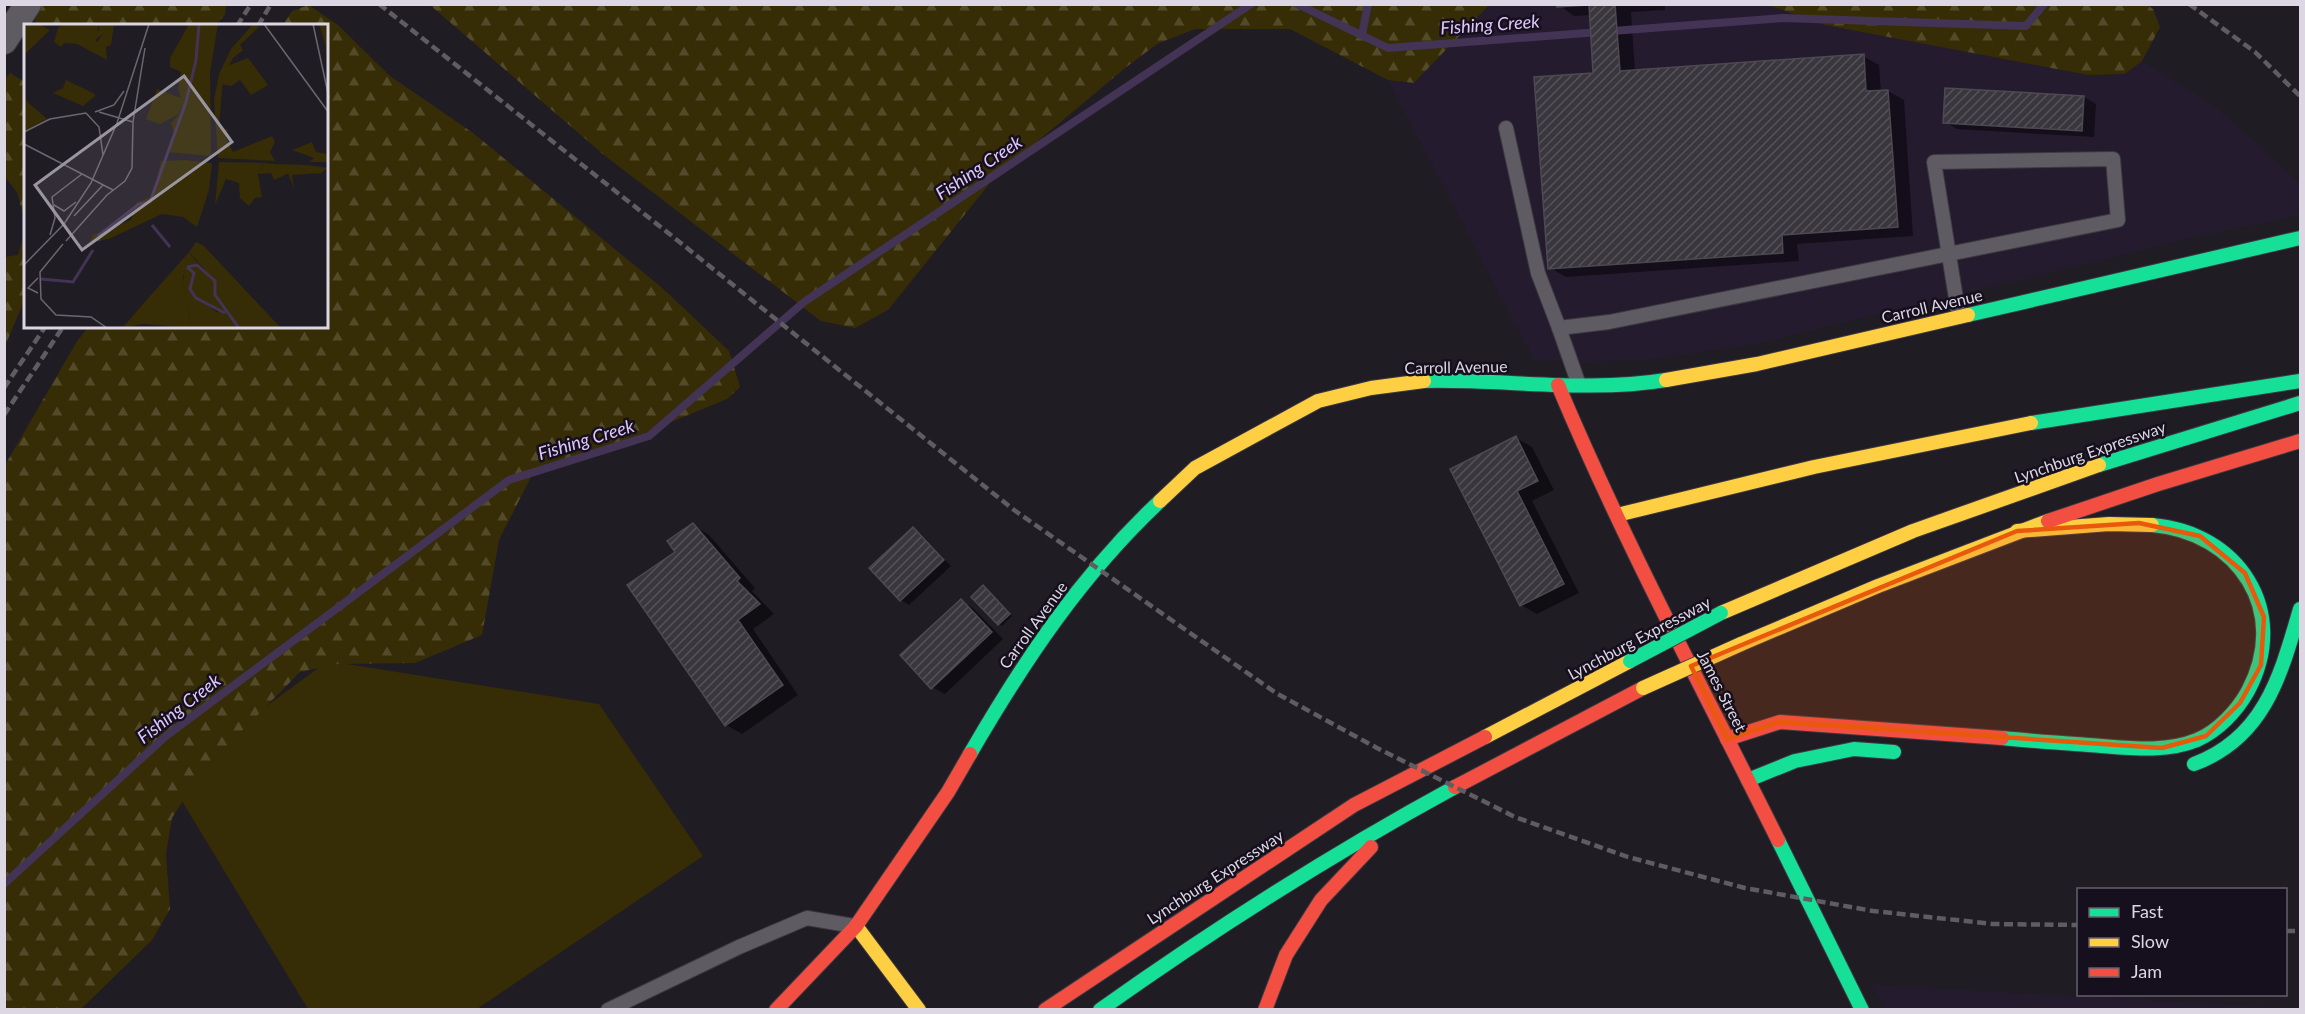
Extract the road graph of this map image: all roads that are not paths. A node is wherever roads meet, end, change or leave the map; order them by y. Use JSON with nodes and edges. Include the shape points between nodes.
{"nodes":[{"id":1,"x":28,"y":4,"type":"edge"},
{"id":2,"x":4,"y":40,"type":"edge"},
{"id":3,"x":1506,"y":128,"type":"dead end"},
{"id":4,"x":2301,"y":238,"type":"edge"},
{"id":5,"x":1948,"y":256,"type":"junction"},
{"id":6,"x":1959,"y":317,"type":"junction"},
{"id":7,"x":1559,"y":328,"type":"junction"},
{"id":8,"x":2301,"y":381,"type":"edge"},
{"id":9,"x":1558,"y":385,"type":"junction"},
{"id":10,"x":1579,"y":385,"type":"junction"},
{"id":11,"x":2301,"y":403,"type":"edge"},
{"id":12,"x":2301,"y":441,"type":"edge"},
{"id":13,"x":1617,"y":514,"type":"junction"},
{"id":14,"x":2017,"y":531,"type":"junction"},
{"id":15,"x":2301,"y":609,"type":"edge"},
{"id":16,"x":1727,"y":739,"type":"junction"},
{"id":17,"x":1913,"y":753,"type":"dead end"},
{"id":18,"x":2179,"y":767,"type":"dead end"},
{"id":19,"x":1748,"y":780,"type":"junction"},
{"id":20,"x":1398,"y":817,"type":"junction"},
{"id":21,"x":856,"y":926,"type":"junction"},
{"id":22,"x":608,"y":1010,"type":"edge"},
{"id":23,"x":776,"y":1010,"type":"edge"},
{"id":24,"x":919,"y":1010,"type":"edge"},
{"id":25,"x":1044,"y":1010,"type":"edge"},
{"id":26,"x":1100,"y":1010,"type":"edge"},
{"id":27,"x":1265,"y":1010,"type":"edge"},
{"id":28,"x":1862,"y":1010,"type":"edge"}],
"edges":[{"from":1,"to":2,"type":"street"},
{"from":3,"to":7,"type":"lane","via":[[1538,273]]},
{"from":4,"to":6,"type":"main road","name":"Carroll Avenue"},
{"from":5,"to":5,"type":"lane","via":[[1934,162],[2113,159],[2118,220]]},
{"from":5,"to":6,"type":"lane"},
{"from":5,"to":7,"type":"lane","via":[[1609,322]]},
{"from":6,"to":10,"type":"main road","name":"Carroll Avenue","via":[[1757,364],[1653,382]]},
{"from":7,"to":10,"type":"lane"},
{"from":8,"to":13,"type":"main road","via":[[1998,428]]},
{"from":9,"to":10,"type":"main road","name":"Carroll Avenue"},
{"from":9,"to":13,"type":"main road","name":"James Street"},
{"from":9,"to":21,"type":"main road","name":"Carroll Avenue","via":[[1465,380],[1371,388],[1318,401],[1195,468],[1129,530],[1065,605],[1010,685],[948,792]]},
{"from":11,"to":25,"type":"main road","name":"Lynchburg Expressway","bridge":true,"via":[[2110,461],[1913,531],[1721,613],[1354,805]]},
{"from":12,"to":14,"type":"main road"},
{"from":13,"to":16,"type":"main road","name":"James Street"},
{"from":14,"to":16,"type":"main road","via":[[2139,523],[2191,533],[2223,551],[2245,573],[2256,594],[2264,617],[2265,643],[2253,685],[2227,719],[2206,736],[2162,748],[1780,722]]},
{"from":14,"to":20,"type":"main road","bridge":true,"via":[[1896,577],[1643,688]]},
{"from":15,"to":18,"type":"main road","via":[[2270,699],[2257,720],[2218,754]]},
{"from":16,"to":19,"type":"main road","name":"James Street"},
{"from":17,"to":19,"type":"main road","via":[[1854,749],[1795,761]]},
{"from":19,"to":28,"type":"main road","name":"James Street"},
{"from":20,"to":26,"type":"main road","via":[[1214,931]]},
{"from":20,"to":27,"type":"main road","via":[[1321,900],[1286,955]]},
{"from":21,"to":22,"type":"lane","via":[[807,918]]},
{"from":21,"to":23,"type":"main road","name":"Carroll Avenue"},
{"from":21,"to":24,"type":"main road"}]}
